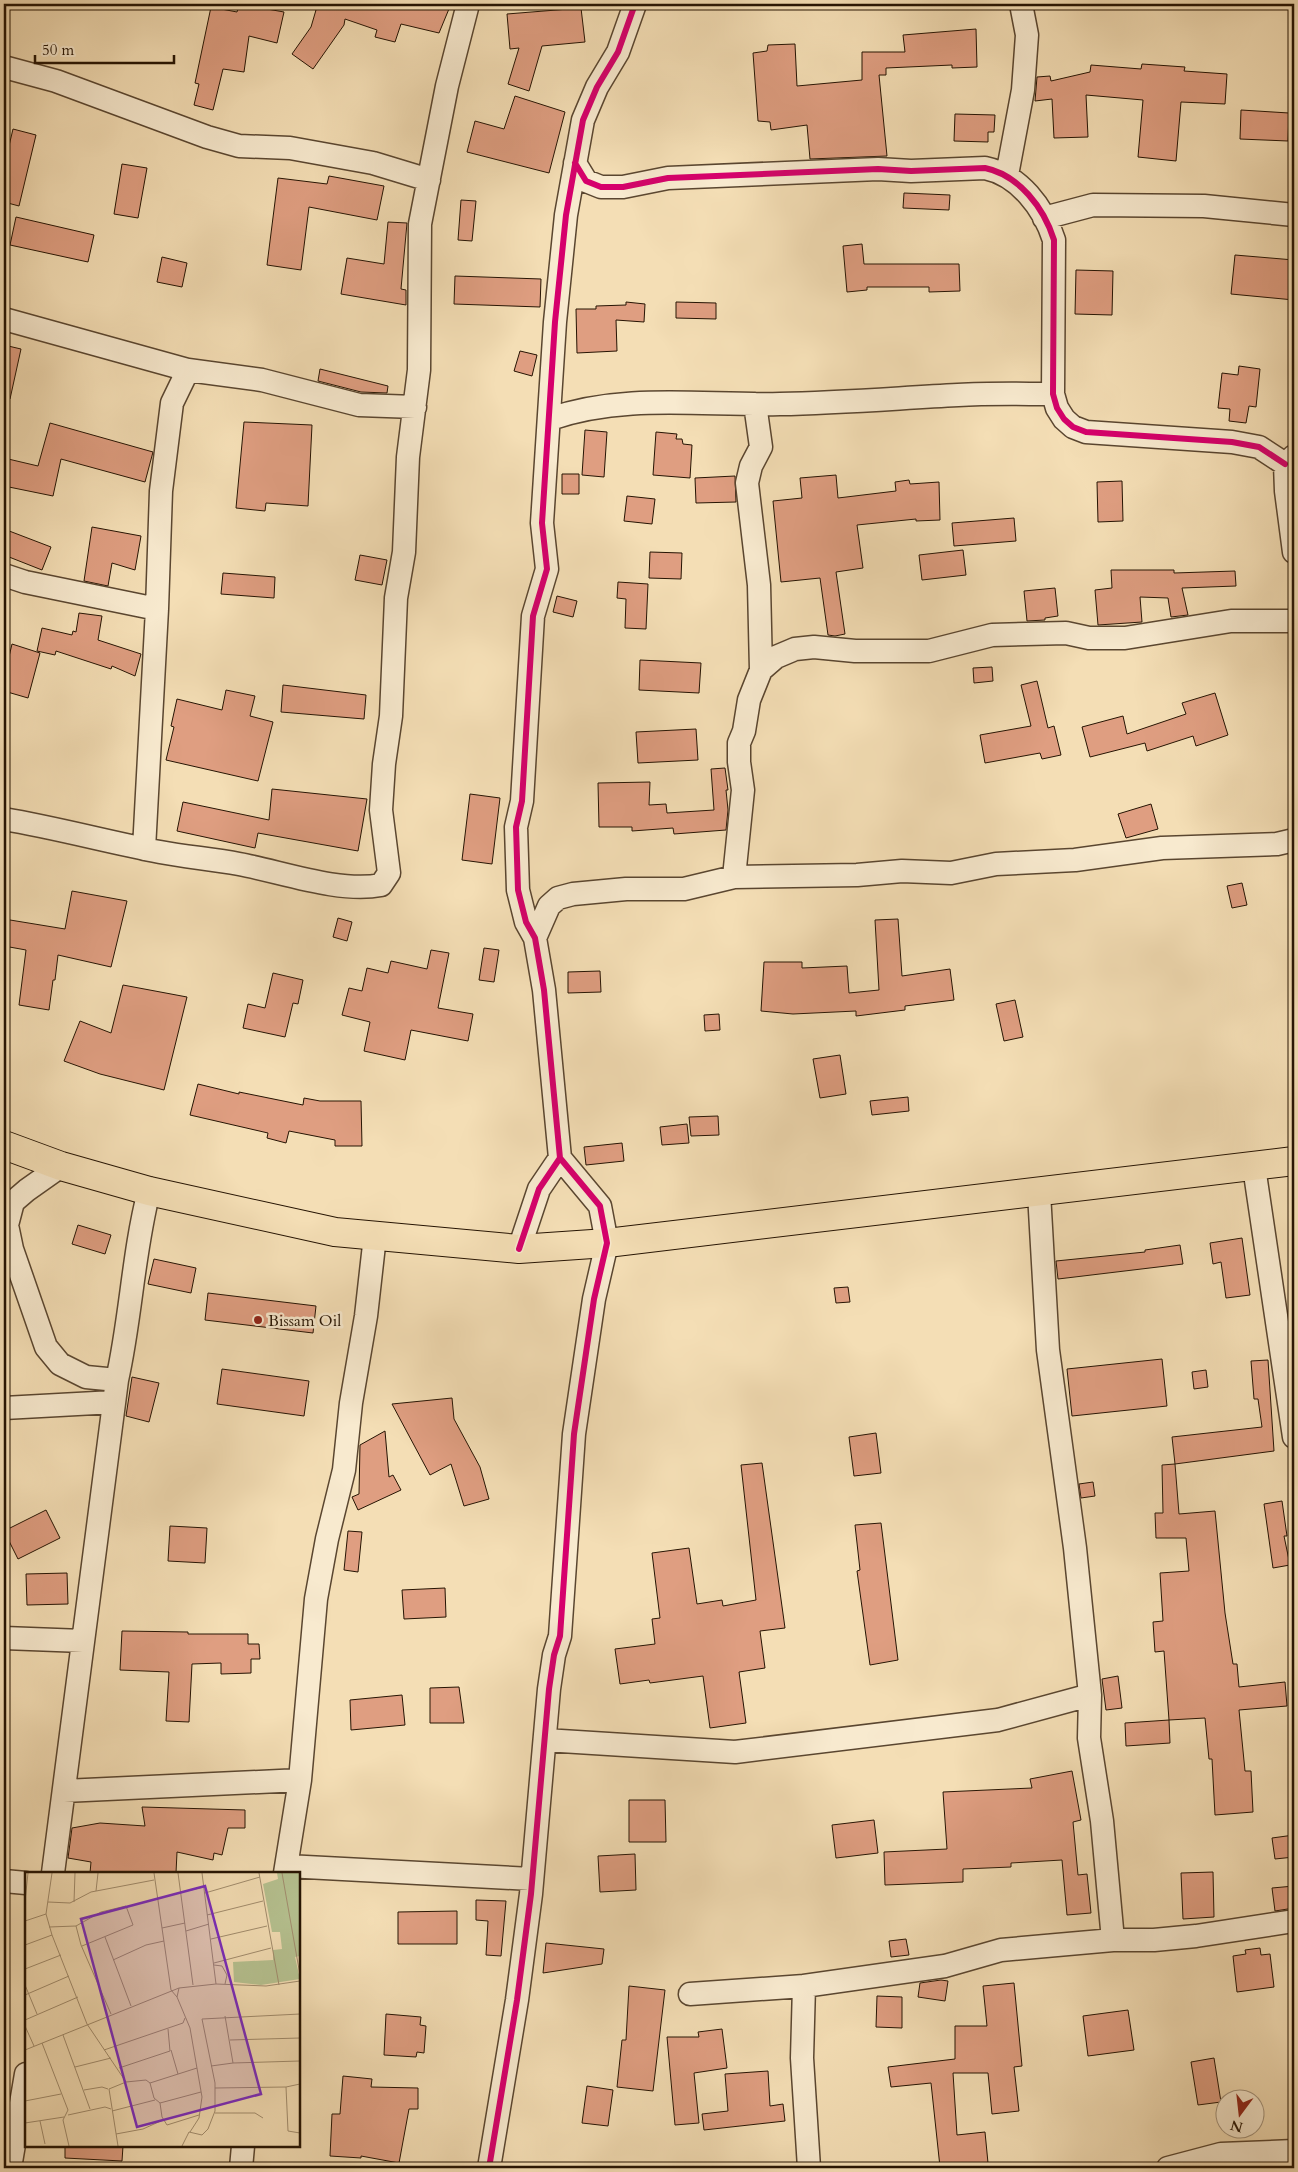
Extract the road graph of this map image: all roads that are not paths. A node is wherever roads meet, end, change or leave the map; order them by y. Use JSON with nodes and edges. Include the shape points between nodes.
{"nodes":[{"id":1,"x":468,"y":4,"type":"edge"},
{"id":2,"x":635,"y":4,"type":"edge"},
{"id":3,"x":1021,"y":4,"type":"edge"},
{"id":4,"x":4,"y":67,"type":"edge"},
{"id":5,"x":575,"y":163,"type":"junction"},
{"id":6,"x":1008,"y":175,"type":"junction"},
{"id":7,"x":429,"y":180,"type":"junction"},
{"id":8,"x":1294,"y":215,"type":"edge"},
{"id":9,"x":1044,"y":218,"type":"junction"},
{"id":10,"x":4,"y":319,"type":"edge"},
{"id":11,"x":188,"y":370,"type":"junction"},
{"id":12,"x":1054,"y":394,"type":"junction"},
{"id":13,"x":755,"y":404,"type":"junction"},
{"id":14,"x":415,"y":407,"type":"junction"},
{"id":15,"x":550,"y":419,"type":"junction"},
{"id":16,"x":1290,"y":460,"type":"edge"},
{"id":17,"x":1294,"y":552,"type":"edge"},
{"id":18,"x":4,"y":575,"type":"edge"},
{"id":19,"x":157,"y":610,"type":"junction"},
{"id":20,"x":1294,"y":621,"type":"edge"},
{"id":21,"x":761,"y":670,"type":"junction"},
{"id":22,"x":4,"y":819,"type":"edge"},
{"id":23,"x":1294,"y":840,"type":"edge"},
{"id":24,"x":144,"y":849,"type":"junction"},
{"id":25,"x":734,"y":877,"type":"junction"},
{"id":26,"x":535,"y":938,"type":"junction"},
{"id":27,"x":4,"y":1145,"type":"edge"},
{"id":28,"x":560,"y":1158,"type":"junction"},
{"id":29,"x":1294,"y":1162,"type":"edge"},
{"id":30,"x":61,"y":1166,"type":"junction"},
{"id":31,"x":1254,"y":1167,"type":"junction"},
{"id":32,"x":149,"y":1191,"type":"junction"},
{"id":33,"x":1039,"y":1193,"type":"junction"},
{"id":34,"x":375,"y":1236,"type":"junction"},
{"id":35,"x":607,"y":1243,"type":"junction"},
{"id":36,"x":519,"y":1249,"type":"junction"},
{"id":37,"x":117,"y":1380,"type":"junction"},
{"id":38,"x":114,"y":1402,"type":"junction"},
{"id":39,"x":4,"y":1408,"type":"edge"},
{"id":40,"x":1294,"y":1437,"type":"edge"},
{"id":41,"x":4,"y":1638,"type":"edge"},
{"id":42,"x":83,"y":1641,"type":"junction"},
{"id":43,"x":1090,"y":1695,"type":"junction"},
{"id":44,"x":545,"y":1740,"type":"junction"},
{"id":45,"x":300,"y":1780,"type":"junction"},
{"id":46,"x":64,"y":1790,"type":"junction"},
{"id":47,"x":286,"y":1870,"type":"edge"},
{"id":48,"x":53,"y":1872,"type":"edge"},
{"id":49,"x":532,"y":1879,"type":"junction"},
{"id":50,"x":4,"y":1881,"type":"edge"},
{"id":51,"x":25,"y":1883,"type":"edge"},
{"id":52,"x":1294,"y":1921,"type":"edge"},
{"id":53,"x":1113,"y":1940,"type":"junction"},
{"id":54,"x":804,"y":1986,"type":"junction"},
{"id":55,"x":690,"y":1994,"type":"dead end"},
{"id":56,"x":25,"y":2076,"type":"edge"},
{"id":57,"x":11,"y":2109,"type":"edge"},
{"id":58,"x":243,"y":2147,"type":"edge"},
{"id":59,"x":1294,"y":2151,"type":"edge"},
{"id":60,"x":10,"y":2168,"type":"edge"},
{"id":61,"x":241,"y":2168,"type":"edge"},
{"id":62,"x":489,"y":2168,"type":"edge"},
{"id":63,"x":809,"y":2168,"type":"edge"},
{"id":64,"x":1168,"y":2168,"type":"edge"}],
"edges":[{"from":1,"to":7,"type":"street","via":[[447,86]]},
{"from":2,"to":5,"type":"street","via":[[618,52],[597,86],[582,120]]},
{"from":3,"to":6,"type":"street","via":[[1027,35]]},
{"from":4,"to":7,"type":"street","via":[[56,81],[239,146],[290,148],[373,163]]},
{"from":5,"to":6,"type":"street","via":[[586,181],[601,187],[623,187],[668,178],[878,169],[985,168]]},
{"from":5,"to":15,"type":"street","via":[[555,322]]},
{"from":6,"to":9,"type":"street"},
{"from":7,"to":14,"type":"street","via":[[420,224],[420,336]]},
{"from":8,"to":9,"type":"street","via":[[1204,206],[1093,204]]},
{"from":9,"to":12,"type":"street","via":[[1054,240]]},
{"from":10,"to":11,"type":"street"},
{"from":11,"to":14,"type":"street","via":[[262,380],[359,404]]},
{"from":11,"to":19,"type":"street","via":[[172,403],[161,491]]},
{"from":12,"to":13,"type":"street"},
{"from":12,"to":16,"type":"street","via":[[1064,420],[1086,432],[1232,442],[1259,447]]},
{"from":13,"to":15,"type":"street","via":[[674,401],[616,405]]},
{"from":13,"to":21,"type":"street","via":[[761,447],[747,483],[759,585]]},
{"from":14,"to":24,"type":"street","via":[[408,457],[404,552],[396,598],[391,716],[381,810],[389,873],[381,886],[364,889]]},
{"from":15,"to":26,"type":"street","via":[[542,523],[547,569],[533,616],[522,793],[516,827],[518,890],[526,922]]},
{"from":16,"to":17,"type":"street","via":[[1286,491]]},
{"from":18,"to":19,"type":"street"},
{"from":19,"to":24,"type":"street"},
{"from":20,"to":21,"type":"street","via":[[1231,621],[1125,638],[1089,638],[1066,633],[992,636],[929,651],[855,651],[814,647],[776,657]]},
{"from":21,"to":25,"type":"street","via":[[749,700],[739,743],[744,790]]},
{"from":22,"to":24,"type":"street"},
{"from":23,"to":25,"type":"street","via":[[1277,844],[1162,848],[1075,860],[996,864],[951,873],[902,871]]},
{"from":25,"to":26,"type":"street","via":[[684,888],[626,889],[558,898],[549,906]]},
{"from":26,"to":28,"type":"street","via":[[544,990]]},
{"from":27,"to":30,"type":"main road"},
{"from":28,"to":35,"type":"street","via":[[600,1206]]},
{"from":28,"to":36,"type":"street","via":[[539,1189]]},
{"from":29,"to":31,"type":"main road"},
{"from":30,"to":32,"type":"main road"},
{"from":30,"to":37,"type":"street","via":[[14,1202],[7,1225],[12,1249],[46,1347],[60,1364],[86,1377]]},
{"from":31,"to":33,"type":"main road"},
{"from":31,"to":40,"type":"street"},
{"from":32,"to":34,"type":"main road","via":[[336,1232]]},
{"from":32,"to":37,"type":"street","via":[[141,1221],[124,1352]]},
{"from":33,"to":35,"type":"main road"},
{"from":33,"to":43,"type":"street","via":[[1048,1350],[1075,1548]]},
{"from":34,"to":36,"type":"main road"},
{"from":34,"to":45,"type":"street","via":[[344,1470],[316,1600]]},
{"from":35,"to":36,"type":"main road"},
{"from":35,"to":44,"type":"street","via":[[594,1299],[574,1434],[560,1636],[549,1689]]},
{"from":37,"to":38,"type":"street"},
{"from":38,"to":39,"type":"street"},
{"from":38,"to":42,"type":"street"},
{"from":41,"to":42,"type":"street"},
{"from":42,"to":46,"type":"street"},
{"from":43,"to":44,"type":"street","via":[[998,1720],[735,1752]]},
{"from":43,"to":53,"type":"street","via":[[1089,1738],[1104,1839]]},
{"from":44,"to":49,"type":"street"},
{"from":45,"to":46,"type":"street"},
{"from":45,"to":47,"type":"street"},
{"from":46,"to":48,"type":"street"},
{"from":47,"to":49,"type":"street"},
{"from":49,"to":62,"type":"street","via":[[517,2000]]},
{"from":50,"to":51,"type":"street"},
{"from":52,"to":53,"type":"street","via":[[1196,1936]]},
{"from":53,"to":54,"type":"street","via":[[1001,1950],[945,1966]]},
{"from":54,"to":55,"type":"street"},
{"from":54,"to":63,"type":"street","via":[[802,2058]]},
{"from":56,"to":57,"type":"street"},
{"from":57,"to":60,"type":"street"},
{"from":58,"to":61,"type":"street"},
{"from":59,"to":64,"type":"street","via":[[1221,2154]]}]}
